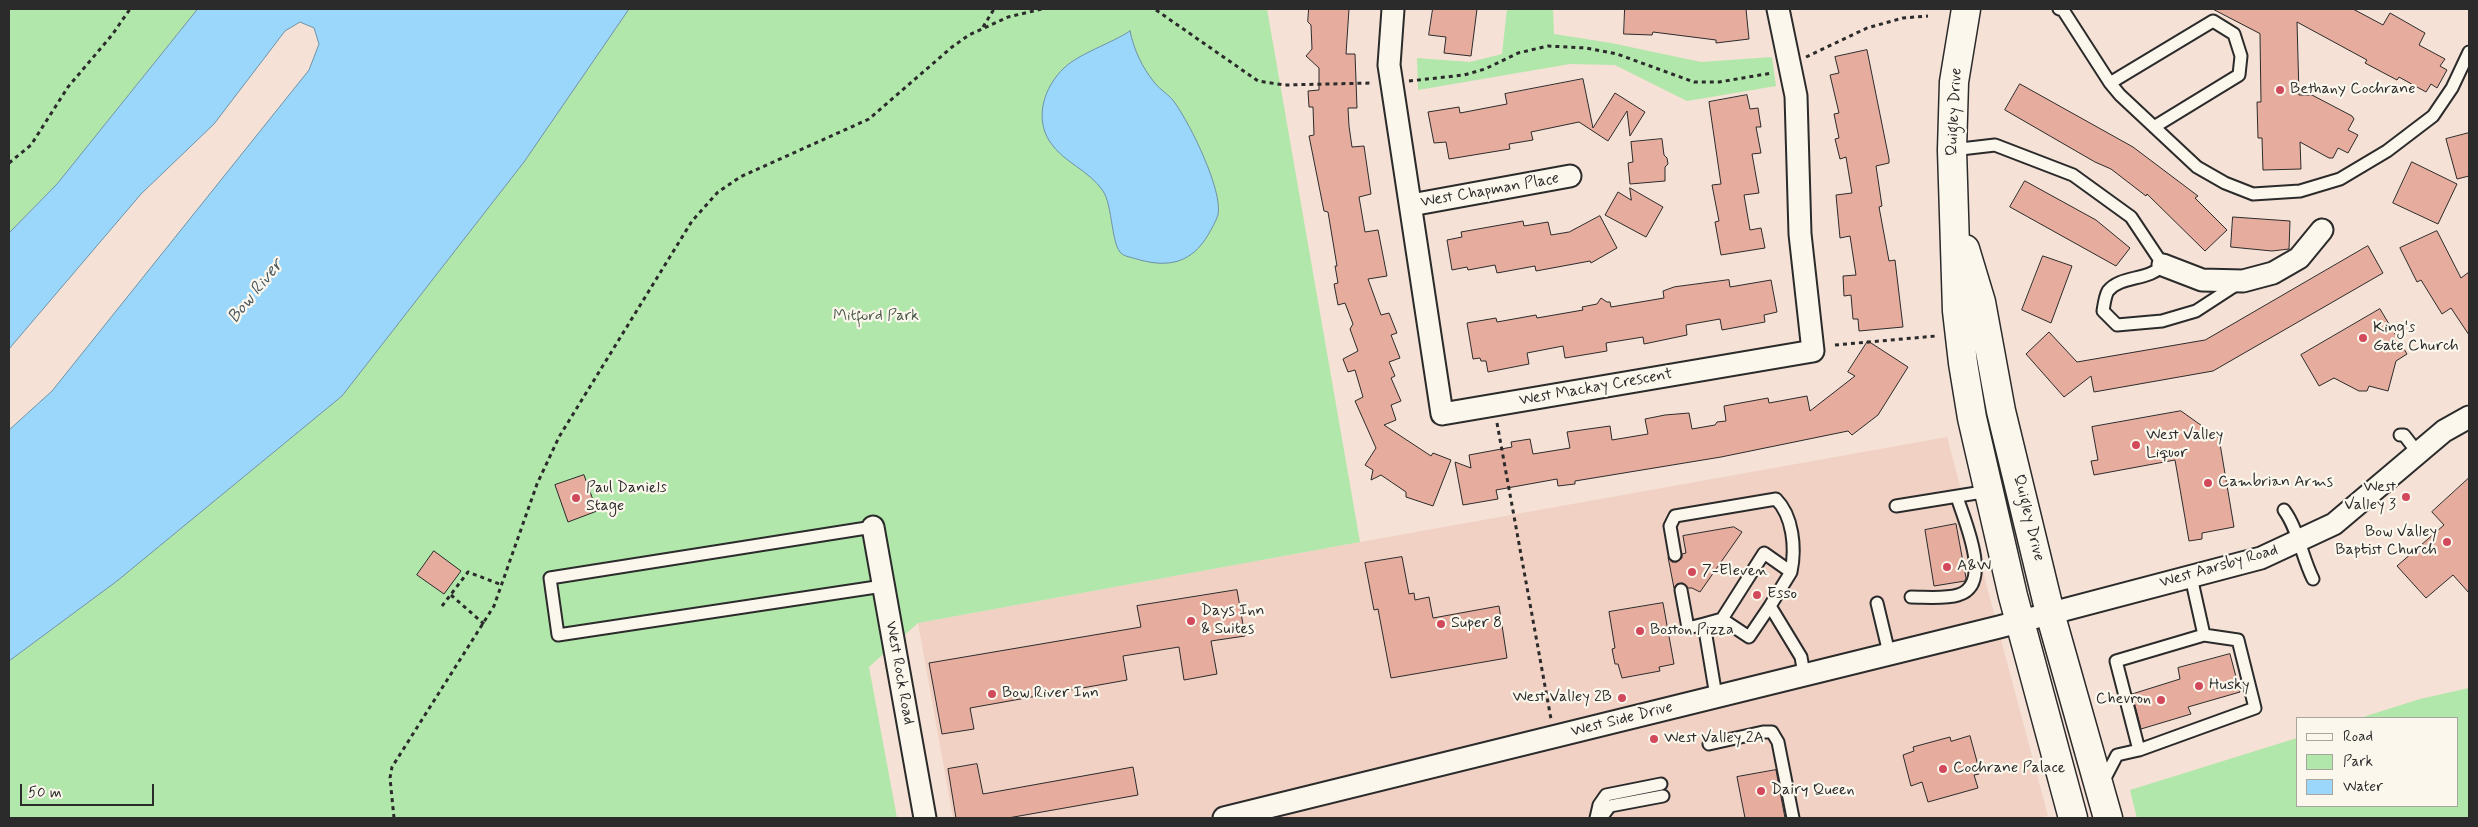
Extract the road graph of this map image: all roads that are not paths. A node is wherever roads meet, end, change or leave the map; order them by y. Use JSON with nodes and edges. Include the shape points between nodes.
{"nodes":[{"id":1,"x":1393,"y":9,"type":"edge"},
{"id":2,"x":1778,"y":9,"type":"edge"},
{"id":3,"x":1966,"y":9,"type":"edge"},
{"id":4,"x":2059,"y":9,"type":"edge"},
{"id":5,"x":2469,"y":52,"type":"edge"},
{"id":6,"x":2110,"y":83,"type":"junction"},
{"id":7,"x":2154,"y":127,"type":"junction"},
{"id":8,"x":1952,"y":150,"type":"junction"},
{"id":9,"x":1570,"y":176,"type":"dead end"},
{"id":10,"x":1411,"y":205,"type":"junction"},
{"id":11,"x":1955,"y":216,"type":"junction"},
{"id":12,"x":2322,"y":230,"type":"dead end"},
{"id":13,"x":2162,"y":265,"type":"junction"},
{"id":14,"x":2243,"y":281,"type":"junction"},
{"id":15,"x":2469,"y":417,"type":"edge"},
{"id":16,"x":2400,"y":435,"type":"dead end"},
{"id":17,"x":2418,"y":454,"type":"junction"},
{"id":18,"x":1989,"y":491,"type":"junction"},
{"id":19,"x":1957,"y":497,"type":"junction"},
{"id":20,"x":1896,"y":506,"type":"dead end"},
{"id":21,"x":2284,"y":510,"type":"dead end"},
{"id":22,"x":873,"y":527,"type":"joint"},
{"id":23,"x":2298,"y":543,"type":"junction"},
{"id":24,"x":1675,"y":555,"type":"dead end"},
{"id":25,"x":1791,"y":572,"type":"junction"},
{"id":26,"x":2191,"y":576,"type":"junction"},
{"id":27,"x":2313,"y":579,"type":"dead end"},
{"id":28,"x":883,"y":586,"type":"junction"},
{"id":29,"x":1681,"y":590,"type":"dead end"},
{"id":30,"x":1912,"y":597,"type":"dead end"},
{"id":31,"x":1877,"y":603,"type":"dead end"},
{"id":32,"x":1764,"y":609,"type":"junction"},
{"id":33,"x":2050,"y":614,"type":"junction"},
{"id":34,"x":1722,"y":619,"type":"junction"},
{"id":35,"x":2019,"y":621,"type":"junction"},
{"id":36,"x":1704,"y":624,"type":"junction"},
{"id":37,"x":2204,"y":636,"type":"junction"},
{"id":38,"x":1888,"y":653,"type":"junction"},
{"id":39,"x":1804,"y":674,"type":"junction"},
{"id":40,"x":1716,"y":696,"type":"junction"},
{"id":41,"x":1709,"y":744,"type":"dead end"},
{"id":42,"x":2139,"y":750,"type":"junction"},
{"id":43,"x":2100,"y":788,"type":"junction"},
{"id":44,"x":925,"y":818,"type":"edge"},
{"id":45,"x":1224,"y":818,"type":"edge"},
{"id":46,"x":1596,"y":818,"type":"edge"},
{"id":47,"x":1601,"y":818,"type":"edge"},
{"id":48,"x":1793,"y":818,"type":"edge"},
{"id":49,"x":2073,"y":818,"type":"edge"},
{"id":50,"x":2108,"y":818,"type":"edge"}],
"edges":[{"from":1,"to":10,"type":"street","name":"West Mackay Crescent","via":[[1389,65]]},
{"from":2,"to":10,"type":"street","name":"West Mackay Crescent","via":[[1796,96],[1800,234],[1813,351],[1442,414]]},
{"from":3,"to":8,"type":"street","name":"Quigley Drive","via":[[1954,82]]},
{"from":4,"to":6,"type":"lane","via":[[2063,10]]},
{"from":5,"to":7,"type":"lane","via":[[2452,88],[2433,116],[2387,151],[2340,179],[2300,191],[2253,194],[2226,183],[2197,166]]},
{"from":6,"to":7,"type":"lane"},
{"from":6,"to":7,"type":"lane","via":[[2213,21],[2234,34],[2241,56],[2239,75]]},
{"from":8,"to":11,"type":"street","name":"Quigley Drive"},
{"from":8,"to":13,"type":"lane","via":[[1995,145],[2072,175],[2131,217]]},
{"from":9,"to":10,"type":"street","name":"West Chapman Place"},
{"from":11,"to":18,"type":"street","name":"Quigley Drive","via":[[1957,311],[1963,363]]},
{"from":11,"to":33,"type":"street","name":"Quigley Drive","via":[[1981,302],[2002,411]]},
{"from":12,"to":14,"type":"street","via":[[2299,258],[2273,273]]},
{"from":13,"to":14,"type":"street","via":[[2202,280]]},
{"from":13,"to":14,"type":"lane","via":[[2157,272],[2117,285],[2108,292],[2102,311],[2117,325],[2162,321],[2196,311]]},
{"from":15,"to":17,"type":"street","name":"West Aarsby Road","via":[[2444,432]]},
{"from":16,"to":17,"type":"lane","via":[[2404,434]]},
{"from":17,"to":23,"type":"street","name":"West Aarsby Road","via":[[2334,524]]},
{"from":18,"to":19,"type":"lane"},
{"from":18,"to":35,"type":"street","name":"Quigley Drive"},
{"from":19,"to":20,"type":"lane"},
{"from":19,"to":30,"type":"lane","via":[[1977,563],[1976,579],[1967,592],[1957,596]]},
{"from":21,"to":23,"type":"lane"},
{"from":22,"to":28,"type":"street","name":"West Rock Road"},
{"from":22,"to":28,"type":"lane","via":[[550,578],[558,635]]},
{"from":23,"to":26,"type":"street","name":"West Aarsby Road","via":[[2261,558]]},
{"from":23,"to":27,"type":"lane"},
{"from":24,"to":25,"type":"lane","via":[[1670,526],[1675,516],[1776,499],[1785,509],[1795,554]]},
{"from":25,"to":32,"type":"lane","via":[[1773,592]]},
{"from":25,"to":34,"type":"lane","via":[[1764,553],[1741,597]]},
{"from":26,"to":33,"type":"street","name":"West Aarsby Road"},
{"from":26,"to":37,"type":"lane"},
{"from":28,"to":44,"type":"street","name":"West Rock Road"},
{"from":29,"to":36,"type":"lane","via":[[1688,628]]},
{"from":31,"to":38,"type":"lane"},
{"from":32,"to":34,"type":"lane","via":[[1749,637]]},
{"from":32,"to":39,"type":"lane","via":[[1801,657]]},
{"from":33,"to":35,"type":"street","name":"West Aarsby Road"},
{"from":33,"to":43,"type":"street","name":"Quigley Drive"},
{"from":34,"to":36,"type":"lane"},
{"from":35,"to":38,"type":"street","name":"West Side Drive"},
{"from":35,"to":49,"type":"street","name":"Quigley Drive"},
{"from":36,"to":40,"type":"lane"},
{"from":37,"to":42,"type":"lane","via":[[2116,661]]},
{"from":37,"to":42,"type":"lane","via":[[2238,640],[2255,708]]},
{"from":38,"to":39,"type":"street","name":"West Side Drive"},
{"from":39,"to":40,"type":"street","name":"West Side Drive"},
{"from":40,"to":45,"type":"street","name":"West Side Drive"},
{"from":41,"to":48,"type":"lane","via":[[1772,732],[1778,742]]},
{"from":42,"to":43,"type":"lane","via":[[2117,755]]},
{"from":43,"to":50,"type":"street","name":"Quigley Drive"},
{"from":46,"to":47,"type":"lane","via":[[1606,795],[1662,790],[1610,806]]}]}
